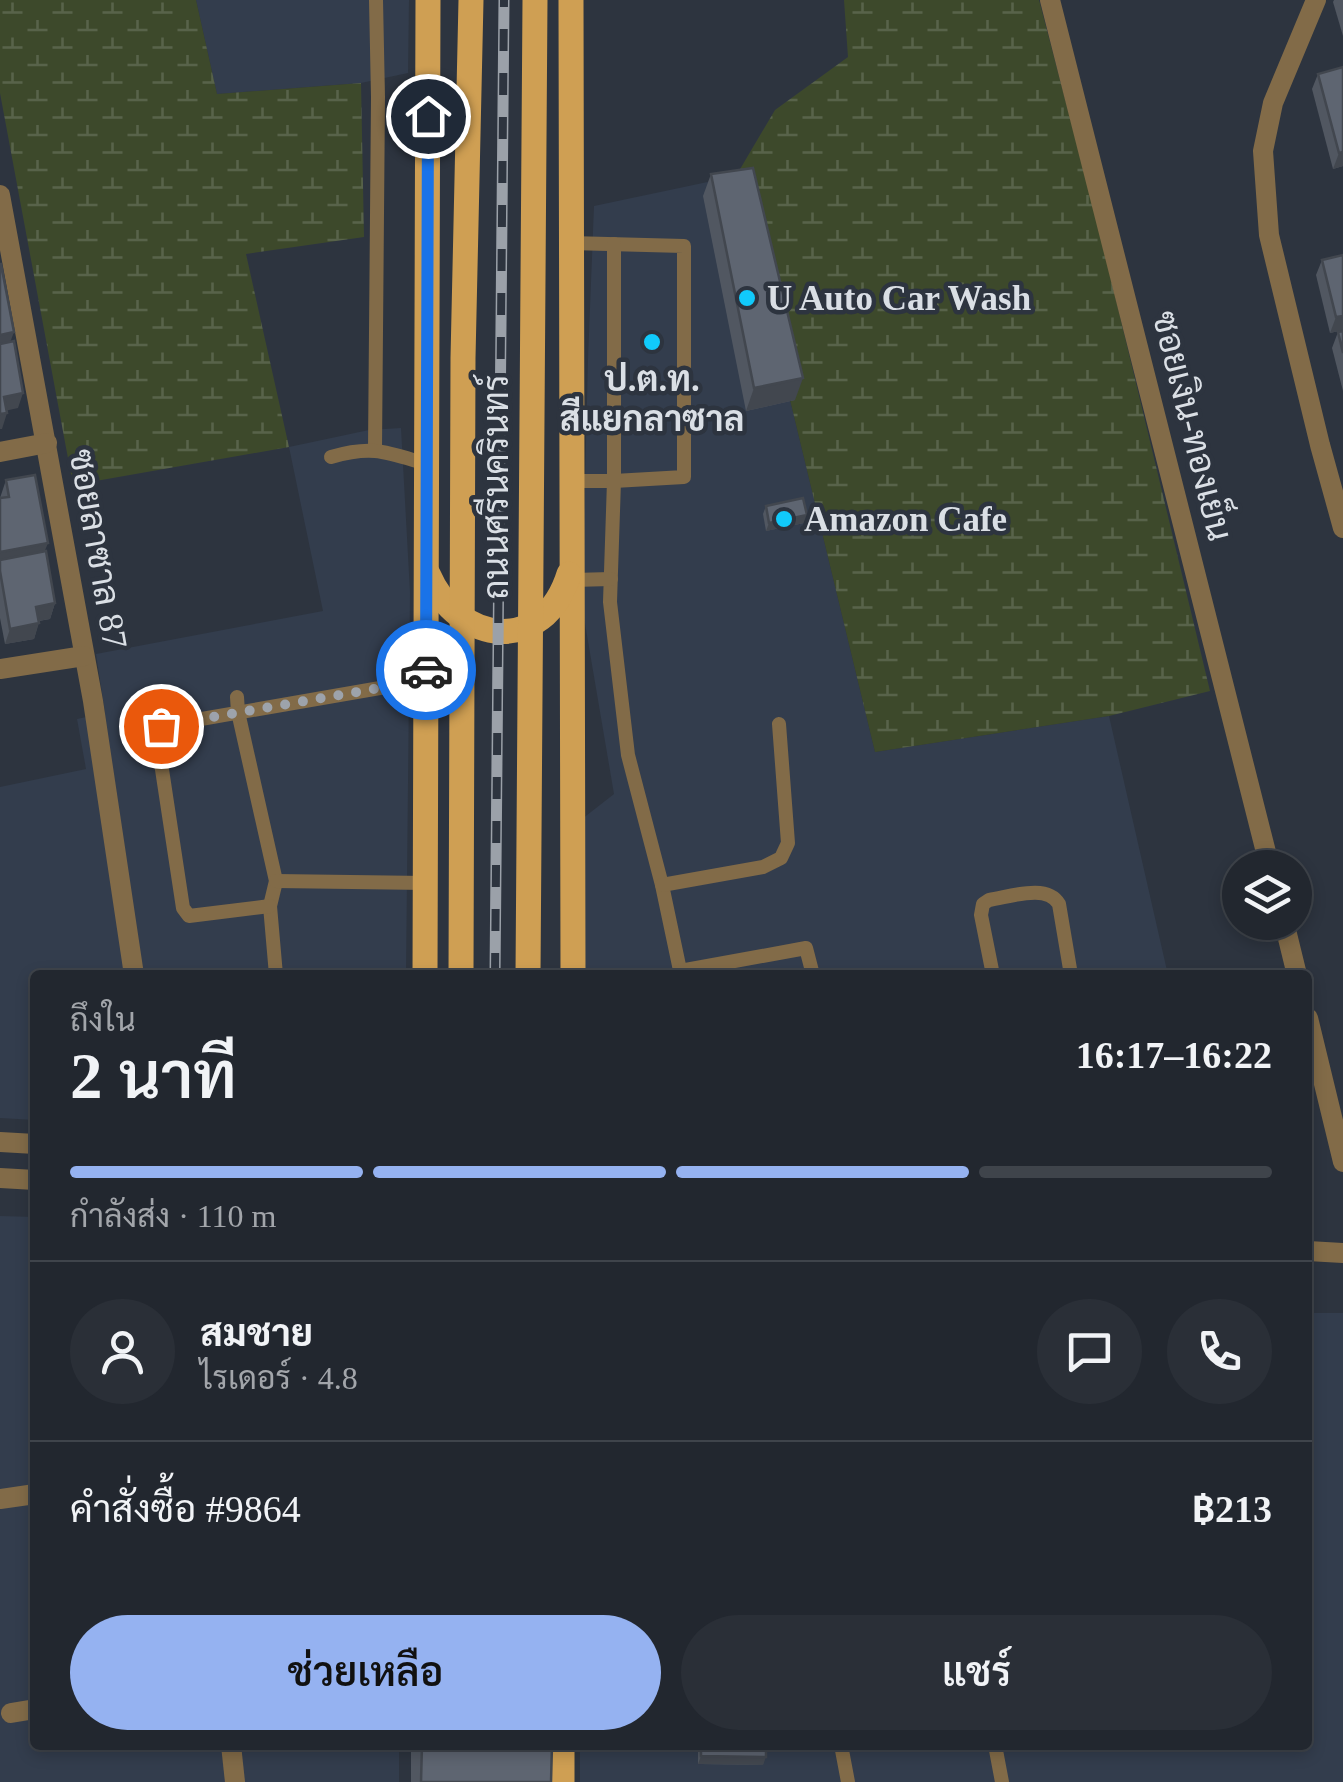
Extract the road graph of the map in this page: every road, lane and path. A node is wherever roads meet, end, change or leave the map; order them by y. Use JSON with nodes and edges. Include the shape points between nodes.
{"nodes":[{"id":1,"x":376,"y":0,"type":"edge"},
{"id":2,"x":428,"y":0,"type":"edge"},
{"id":3,"x":472,"y":0,"type":"edge"},
{"id":4,"x":535,"y":0,"type":"edge"},
{"id":5,"x":571,"y":0,"type":"edge"},
{"id":6,"x":1050,"y":0,"type":"edge"},
{"id":7,"x":1316,"y":0,"type":"edge"},
{"id":8,"x":0,"y":194,"type":"edge"},
{"id":9,"x":4,"y":240,"type":"edge"},
{"id":10,"x":570,"y":243,"type":"junction"},
{"id":11,"x":614,"y":244,"type":"junction"},
{"id":12,"x":47,"y":443,"type":"junction"},
{"id":13,"x":375,"y":449,"type":"junction"},
{"id":14,"x":0,"y":452,"type":"edge"},
{"id":15,"x":331,"y":457,"type":"dead end"},
{"id":16,"x":426,"y":464,"type":"junction"},
{"id":17,"x":1334,"y":465,"type":"edge"},
{"id":18,"x":571,"y":481,"type":"junction"},
{"id":19,"x":614,"y":481,"type":"junction"},
{"id":20,"x":1343,"y":528,"type":"edge"},
{"id":21,"x":426,"y":570,"type":"junction"},
{"id":22,"x":573,"y":570,"type":"junction"},
{"id":23,"x":611,"y":579,"type":"junction"},
{"id":24,"x":84,"y":656,"type":"junction"},
{"id":25,"x":0,"y":669,"type":"edge"},
{"id":26,"x":426,"y":680,"type":"junction"},
{"id":27,"x":238,"y":704,"type":"junction"},
{"id":28,"x":778,"y":724,"type":"dead end"},
{"id":29,"x":1265,"y":850,"type":"edge"},
{"id":30,"x":276,"y":880,"type":"junction"},
{"id":31,"x":426,"y":883,"type":"junction"},
{"id":32,"x":662,"y":886,"type":"junction"},
{"id":33,"x":270,"y":906,"type":"junction"},
{"id":34,"x":1288,"y":940,"type":"edge"},
{"id":35,"x":133,"y":970,"type":"edge"},
{"id":36,"x":276,"y":970,"type":"edge"},
{"id":37,"x":424,"y":970,"type":"edge"},
{"id":38,"x":461,"y":970,"type":"edge"},
{"id":39,"x":528,"y":970,"type":"edge"},
{"id":40,"x":573,"y":970,"type":"edge"},
{"id":41,"x":679,"y":970,"type":"edge"},
{"id":42,"x":695,"y":970,"type":"edge"},
{"id":43,"x":812,"y":970,"type":"edge"},
{"id":44,"x":992,"y":970,"type":"edge"},
{"id":45,"x":1070,"y":970,"type":"edge"},
{"id":46,"x":1296,"y":970,"type":"edge"},
{"id":47,"x":1312,"y":1034,"type":"edge"},
{"id":48,"x":0,"y":1142,"type":"edge"},
{"id":49,"x":30,"y":1144,"type":"edge"},
{"id":50,"x":1343,"y":1162,"type":"edge"},
{"id":51,"x":0,"y":1178,"type":"edge"},
{"id":52,"x":30,"y":1180,"type":"edge"},
{"id":53,"x":1312,"y":1251,"type":"edge"},
{"id":54,"x":1343,"y":1253,"type":"edge"},
{"id":55,"x":30,"y":1495,"type":"edge"},
{"id":56,"x":0,"y":1498,"type":"edge"},
{"id":57,"x":30,"y":1710,"type":"edge"},
{"id":58,"x":12,"y":1712,"type":"dead end"},
{"id":59,"x":232,"y":1750,"type":"edge"},
{"id":60,"x":562,"y":1750,"type":"edge"},
{"id":61,"x":843,"y":1750,"type":"edge"},
{"id":62,"x":995,"y":1750,"type":"edge"},
{"id":63,"x":235,"y":1782,"type":"edge"},
{"id":64,"x":562,"y":1782,"type":"edge"},
{"id":65,"x":848,"y":1782,"type":"edge"},
{"id":66,"x":1002,"y":1782,"type":"edge"}],
"edges":[{"from":1,"to":13,"type":"lane"},
{"from":2,"to":16,"type":"main road","name":"ถนนศรีนครินทร์"},
{"from":3,"to":38,"type":"main road","name":"ถนนศรีนครินทร์","bridge":true},
{"from":4,"to":39,"type":"main road","name":"ถนนศรีนครินทร์","bridge":true},
{"from":5,"to":10,"type":"main road"},
{"from":6,"to":29,"type":"street","name":"ซอยเงิน-ทองเย็น"},
{"from":7,"to":17,"type":"street","via":[[1273,103],[1263,152],[1269,235]]},
{"from":8,"to":9,"type":"street","name":"ซอยลาซาล 87"},
{"from":9,"to":12,"type":"street","name":"ซอยลาซาล 87"},
{"from":10,"to":11,"type":"lane"},
{"from":10,"to":18,"type":"main road"},
{"from":11,"to":19,"type":"lane"},
{"from":11,"to":19,"type":"lane","via":[[684,246],[684,477]]},
{"from":12,"to":14,"type":"street"},
{"from":12,"to":24,"type":"street","name":"ซอยลาซาล 87"},
{"from":13,"to":15,"type":"lane"},
{"from":13,"to":16,"type":"lane"},
{"from":16,"to":21,"type":"main road","name":"ถนนศรีนครินทร์"},
{"from":17,"to":20,"type":"street"},
{"from":18,"to":19,"type":"lane"},
{"from":18,"to":22,"type":"main road"},
{"from":19,"to":23,"type":"lane"},
{"from":21,"to":22,"type":"main road","via":[[464,621],[504,632],[544,617]]},
{"from":21,"to":26,"type":"main road","name":"ถนนศรีนครินทร์"},
{"from":22,"to":23,"type":"lane"},
{"from":22,"to":40,"type":"main road"},
{"from":23,"to":32,"type":"lane","via":[[628,755]]},
{"from":24,"to":25,"type":"street"},
{"from":24,"to":35,"type":"street","name":"ซอยลาซาล 87"},
{"from":26,"to":27,"type":"lane"},
{"from":26,"to":31,"type":"main road","name":"ถนนศรีนครินทร์"},
{"from":27,"to":30,"type":"lane"},
{"from":27,"to":33,"type":"lane","via":[[161,726],[155,734],[183,908],[189,916]]},
{"from":28,"to":32,"type":"lane","via":[[788,843],[781,858]]},
{"from":30,"to":31,"type":"lane"},
{"from":30,"to":33,"type":"lane"},
{"from":31,"to":37,"type":"main road","name":"ถนนศรีนครินทร์"},
{"from":32,"to":41,"type":"lane"},
{"from":33,"to":36,"type":"lane"},
{"from":34,"to":46,"type":"street"},
{"from":42,"to":43,"type":"lane","via":[[806,948]]},
{"from":44,"to":45,"type":"lane","via":[[983,904],[1044,892],[1059,904]]},
{"from":47,"to":50,"type":"street"},
{"from":48,"to":49,"type":"street"},
{"from":51,"to":52,"type":"street"},
{"from":53,"to":54,"type":"street"},
{"from":55,"to":56,"type":"street"},
{"from":57,"to":58,"type":"street"},
{"from":59,"to":63,"type":"street"},
{"from":60,"to":64,"type":"main road"},
{"from":61,"to":65,"type":"lane"},
{"from":62,"to":66,"type":"lane"}]}
